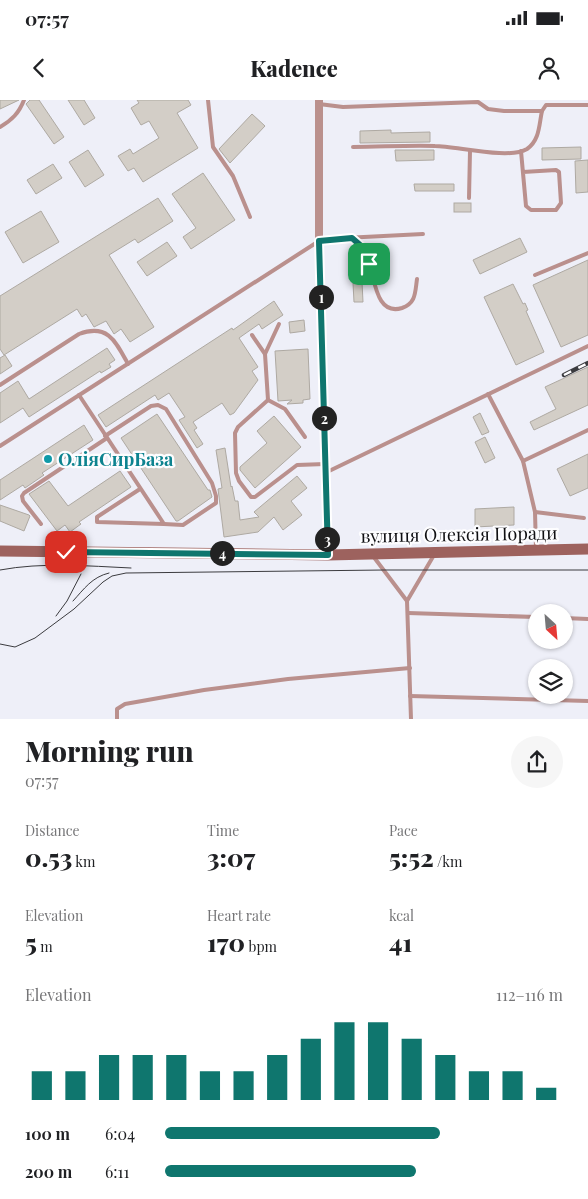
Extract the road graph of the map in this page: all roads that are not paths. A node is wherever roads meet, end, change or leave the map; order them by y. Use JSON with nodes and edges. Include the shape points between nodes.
{"nodes":[{"id":1,"x":24,"y":100,"type":"edge"},
{"id":2,"x":208,"y":100,"type":"edge"},
{"id":3,"x":319,"y":102,"type":"edge"},
{"id":4,"x":588,"y":104,"type":"edge"},
{"id":5,"x":542,"y":111,"type":"junction"},
{"id":6,"x":0,"y":127,"type":"edge"},
{"id":7,"x":353,"y":147,"type":"dead end"},
{"id":8,"x":470,"y":151,"type":"junction"},
{"id":9,"x":521,"y":151,"type":"junction"},
{"id":10,"x":523,"y":172,"type":"junction"},
{"id":11,"x":469,"y":198,"type":"dead end"},
{"id":12,"x":250,"y":217,"type":"dead end"},
{"id":13,"x":423,"y":234,"type":"dead end"},
{"id":14,"x":352,"y":238,"type":"junction"},
{"id":15,"x":319,"y":241,"type":"junction"},
{"id":16,"x":588,"y":253,"type":"edge"},
{"id":17,"x":535,"y":275,"type":"dead end"},
{"id":18,"x":417,"y":279,"type":"dead end"},
{"id":19,"x":279,"y":324,"type":"dead end"},
{"id":20,"x":252,"y":335,"type":"dead end"},
{"id":21,"x":588,"y":346,"type":"edge"},
{"id":22,"x":266,"y":354,"type":"junction"},
{"id":23,"x":128,"y":364,"type":"junction"},
{"id":24,"x":0,"y":385,"type":"edge"},
{"id":25,"x":488,"y":394,"type":"junction"},
{"id":26,"x":78,"y":395,"type":"junction"},
{"id":27,"x":268,"y":400,"type":"junction"},
{"id":28,"x":588,"y":430,"type":"edge"},
{"id":29,"x":106,"y":437,"type":"junction"},
{"id":30,"x":305,"y":437,"type":"dead end"},
{"id":31,"x":0,"y":446,"type":"edge"},
{"id":32,"x":523,"y":461,"type":"junction"},
{"id":33,"x":325,"y":464,"type":"junction"},
{"id":34,"x":325,"y":472,"type":"junction"},
{"id":35,"x":140,"y":489,"type":"junction"},
{"id":36,"x":535,"y":512,"type":"junction"},
{"id":37,"x":584,"y":518,"type":"dead end"},
{"id":38,"x":41,"y":524,"type":"dead end"},
{"id":39,"x":164,"y":524,"type":"junction"},
{"id":40,"x":536,"y":550,"type":"junction"},
{"id":41,"x":588,"y":550,"type":"edge"},
{"id":42,"x":0,"y":551,"type":"edge"},
{"id":43,"x":371,"y":553,"type":"junction"},
{"id":44,"x":436,"y":553,"type":"junction"},
{"id":45,"x":328,"y":555,"type":"junction"},
{"id":46,"x":408,"y":601,"type":"junction"},
{"id":47,"x":408,"y":613,"type":"junction"},
{"id":48,"x":528,"y":617,"type":"edge"},
{"id":49,"x":573,"y":618,"type":"edge"},
{"id":50,"x":588,"y":619,"type":"edge"},
{"id":51,"x":410,"y":668,"type":"junction"},
{"id":52,"x":410,"y":696,"type":"junction"},
{"id":53,"x":588,"y":701,"type":"edge"},
{"id":54,"x":117,"y":719,"type":"edge"},
{"id":55,"x":411,"y":719,"type":"edge"}],
"edges":[{"from":1,"to":6,"type":"lane","via":[[13,119]]},
{"from":2,"to":12,"type":"lane","via":[[212,148],[233,176]]},
{"from":3,"to":5,"type":"lane","via":[[343,106],[478,102],[488,109]]},
{"from":3,"to":15,"type":"street"},
{"from":4,"to":5,"type":"lane","via":[[546,105]]},
{"from":5,"to":9,"type":"lane","via":[[537,139]]},
{"from":7,"to":8,"type":"lane","via":[[437,146]]},
{"from":8,"to":9,"type":"lane"},
{"from":8,"to":11,"type":"lane"},
{"from":9,"to":10,"type":"lane"},
{"from":10,"to":10,"type":"lane","via":[[528,208],[556,210],[560,207],[559,172]]},
{"from":13,"to":14,"type":"lane"},
{"from":14,"to":15,"type":"lane"},
{"from":14,"to":18,"type":"lane","via":[[360,245],[377,296],[385,306],[398,309],[409,305],[415,297]]},
{"from":15,"to":23,"type":"lane"},
{"from":15,"to":33,"type":"street"},
{"from":16,"to":17,"type":"lane"},
{"from":19,"to":22,"type":"lane"},
{"from":20,"to":22,"type":"lane"},
{"from":21,"to":25,"type":"lane"},
{"from":22,"to":27,"type":"lane"},
{"from":23,"to":24,"type":"lane","via":[[109,334],[88,330]]},
{"from":23,"to":26,"type":"lane"},
{"from":25,"to":32,"type":"lane"},
{"from":25,"to":34,"type":"lane"},
{"from":26,"to":29,"type":"lane"},
{"from":26,"to":31,"type":"lane"},
{"from":27,"to":30,"type":"lane","via":[[285,408]]},
{"from":27,"to":33,"type":"lane","via":[[235,433],[236,474],[251,496],[259,496],[297,465]]},
{"from":28,"to":32,"type":"lane"},
{"from":29,"to":35,"type":"lane"},
{"from":29,"to":38,"type":"lane","via":[[24,493],[23,501]]},
{"from":29,"to":39,"type":"lane","via":[[151,406],[166,409],[212,483],[216,503],[183,526]]},
{"from":32,"to":36,"type":"lane"},
{"from":33,"to":34,"type":"street"},
{"from":34,"to":45,"type":"street"},
{"from":35,"to":39,"type":"lane"},
{"from":35,"to":39,"type":"lane","via":[[97,522]]},
{"from":36,"to":37,"type":"lane"},
{"from":36,"to":40,"type":"lane"},
{"from":40,"to":41,"type":"main road","name":"вулиця Олексія Поради"},
{"from":40,"to":44,"type":"main road","name":"вулиця Олексія Поради"},
{"from":42,"to":45,"type":"main road","name":"вулиця Олексія Поради"},
{"from":43,"to":44,"type":"main road","name":"вулиця Олексія Поради"},
{"from":43,"to":45,"type":"main road","name":"вулиця Олексія Поради"},
{"from":43,"to":46,"type":"lane"},
{"from":44,"to":46,"type":"lane"},
{"from":46,"to":47,"type":"lane"},
{"from":47,"to":48,"type":"lane"},
{"from":47,"to":51,"type":"lane"},
{"from":49,"to":50,"type":"lane"},
{"from":51,"to":52,"type":"lane"},
{"from":51,"to":54,"type":"lane","via":[[204,690],[125,704],[117,709]]},
{"from":52,"to":53,"type":"lane"},
{"from":52,"to":55,"type":"lane"}]}
